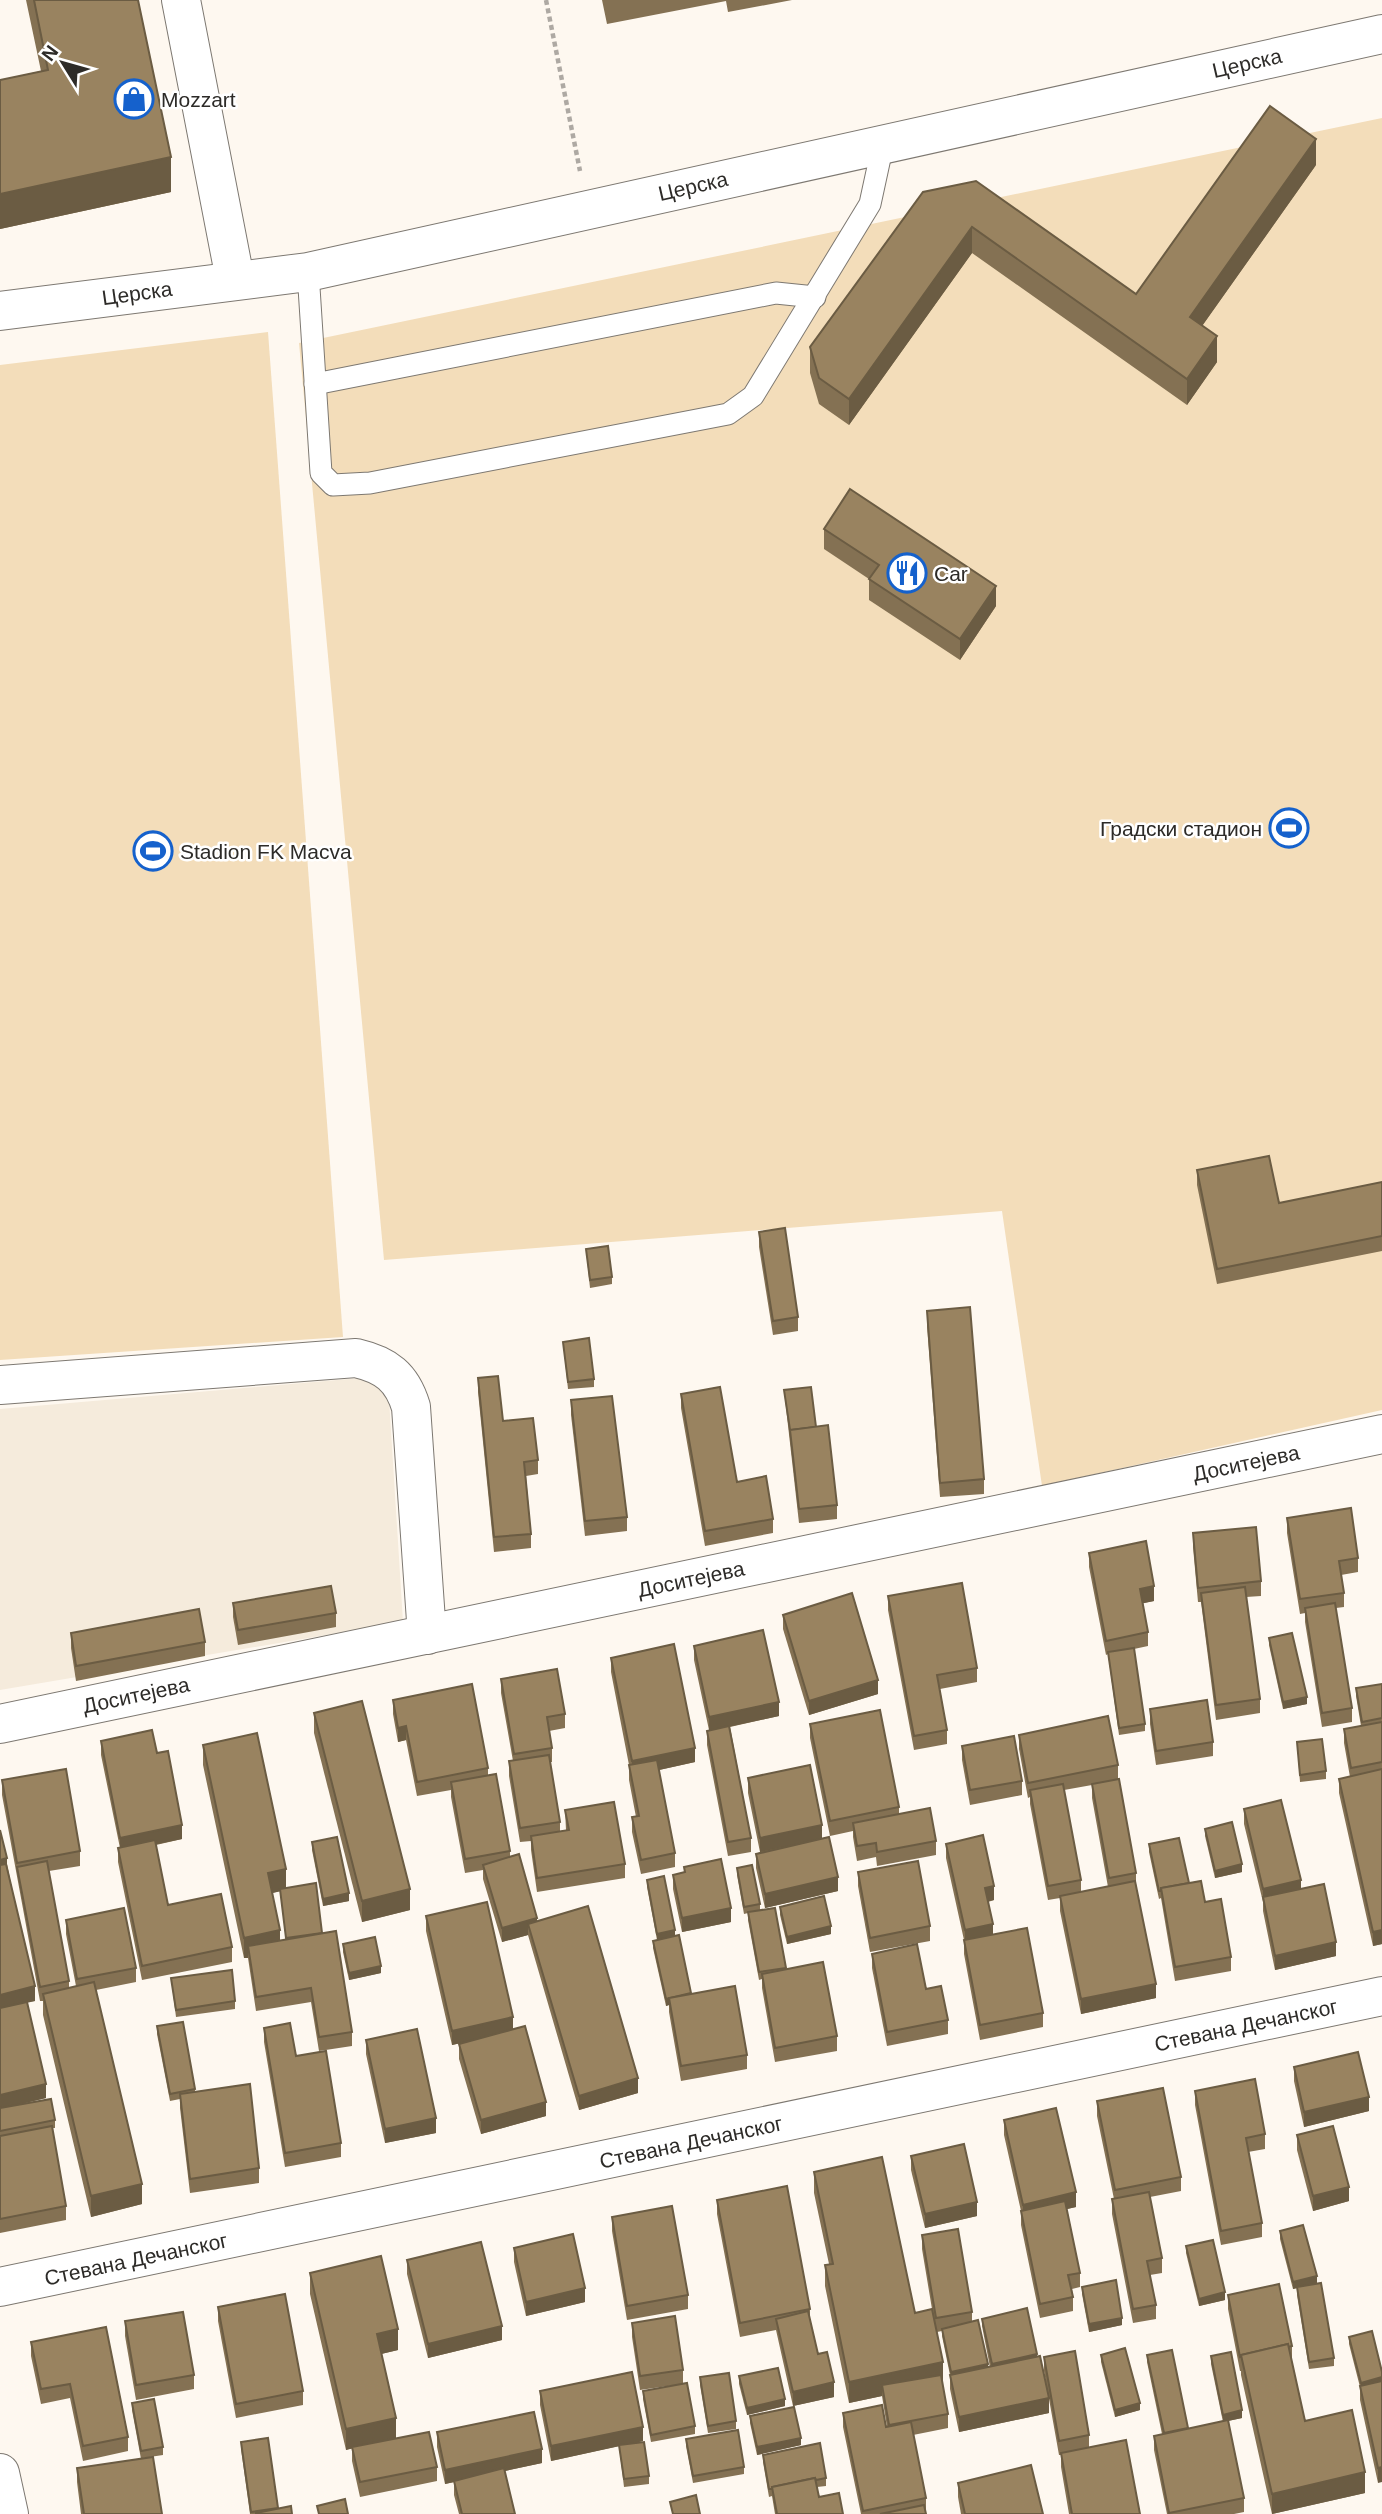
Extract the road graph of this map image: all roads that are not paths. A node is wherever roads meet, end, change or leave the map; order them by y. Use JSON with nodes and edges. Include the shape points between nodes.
{"nodes":[{"id":1,"x":181,"y":0,"type":"edge"},
{"id":2,"x":1382,"y":34,"type":"edge"},
{"id":3,"x":883,"y":144,"type":"junction"},
{"id":4,"x":307,"y":272,"type":"junction"},
{"id":5,"x":235,"y":279,"type":"junction"},
{"id":6,"x":815,"y":297,"type":"junction"},
{"id":7,"x":0,"y":311,"type":"edge"},
{"id":8,"x":315,"y":384,"type":"junction"},
{"id":9,"x":0,"y":1385,"type":"edge"},
{"id":10,"x":1382,"y":1434,"type":"edge"},
{"id":11,"x":427,"y":1635,"type":"junction"},
{"id":12,"x":0,"y":1724,"type":"edge"},
{"id":13,"x":1382,"y":1996,"type":"edge"},
{"id":14,"x":0,"y":2287,"type":"edge"},
{"id":15,"x":0,"y":2473,"type":"edge"},
{"id":16,"x":9,"y":2514,"type":"edge"}],
"edges":[{"from":1,"to":5,"type":"street"},
{"from":2,"to":3,"type":"street","name":"Церска"},
{"from":3,"to":4,"type":"street","name":"Церска"},
{"from":3,"to":6,"type":"lane","via":[[870,204]]},
{"from":4,"to":5,"type":"street","name":"Церска"},
{"from":4,"to":8,"type":"lane"},
{"from":5,"to":7,"type":"street","name":"Церска"},
{"from":6,"to":8,"type":"lane","via":[[776,293]]},
{"from":6,"to":8,"type":"lane","via":[[753,397],[728,414],[370,482],[333,485],[321,472]]},
{"from":9,"to":11,"type":"street","via":[[356,1358],[384,1367],[401,1382],[411,1407]]},
{"from":10,"to":11,"type":"street","name":"Доситејева"},
{"from":11,"to":12,"type":"street","name":"Доситејева"},
{"from":13,"to":14,"type":"street","name":"Стевана Дечанског"},
{"from":15,"to":16,"type":"street"}]}
